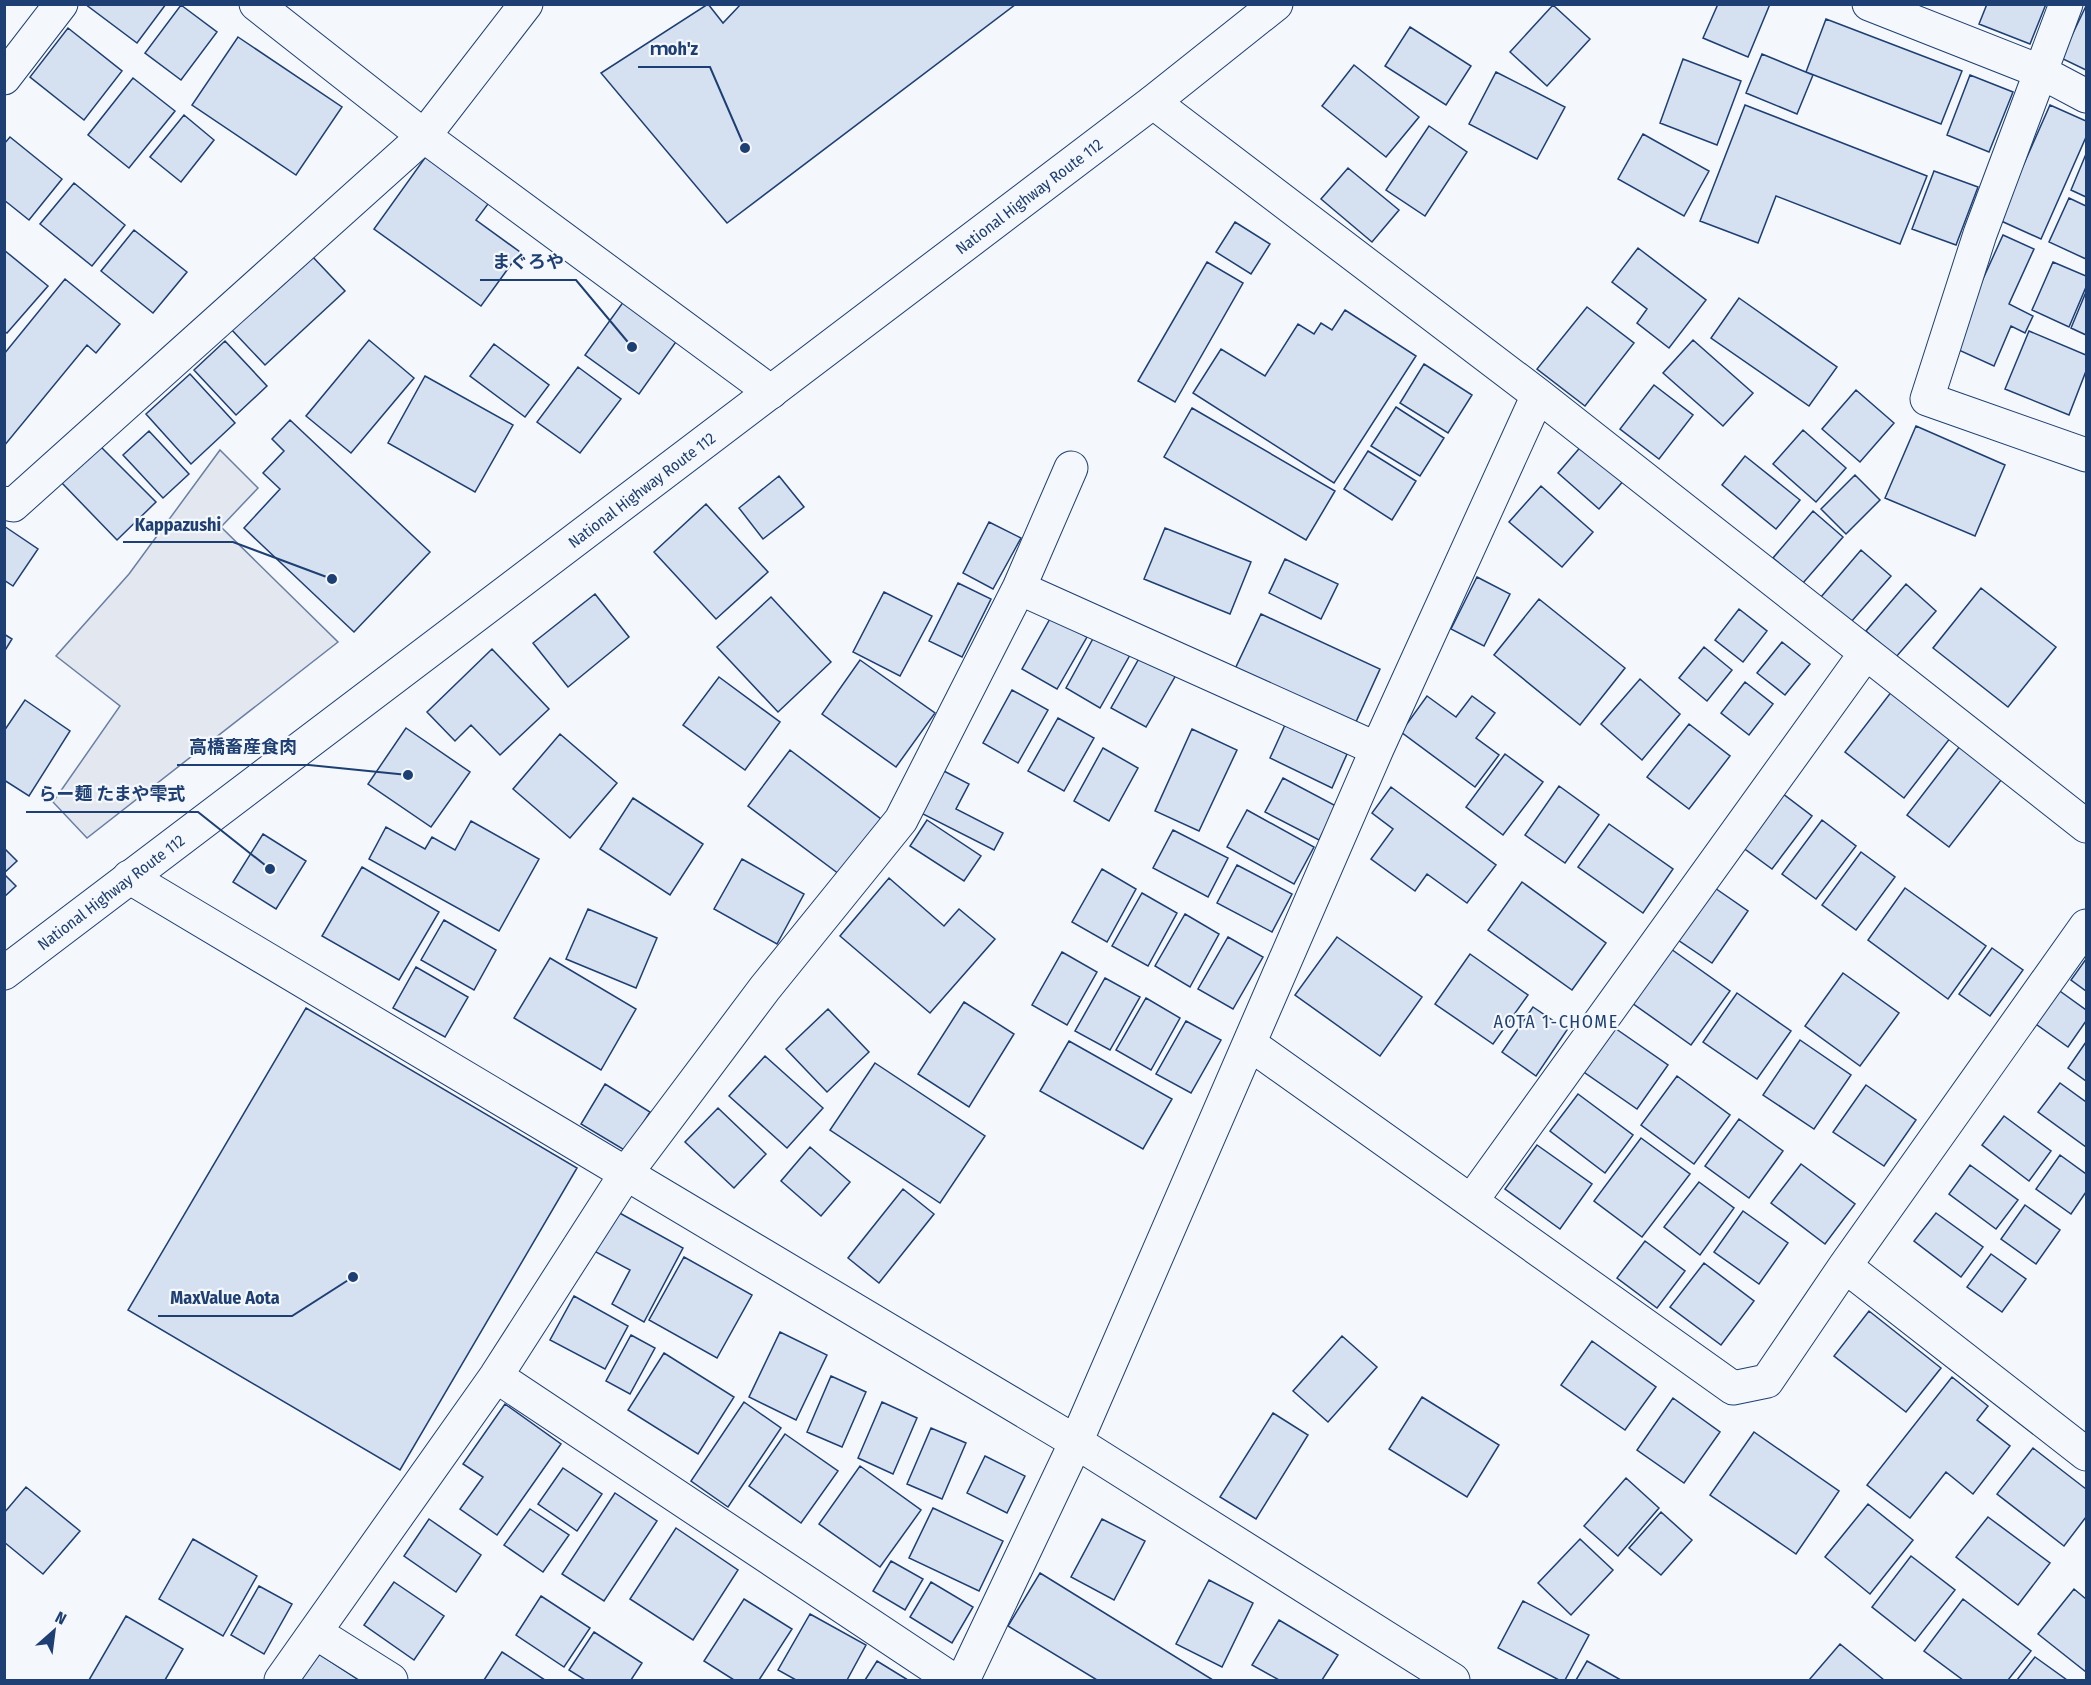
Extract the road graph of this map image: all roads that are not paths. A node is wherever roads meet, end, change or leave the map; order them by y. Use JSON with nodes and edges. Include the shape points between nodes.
{"nodes":[{"id":1,"x":61,"y":4,"type":"edge"},
{"id":2,"x":256,"y":4,"type":"edge"},
{"id":3,"x":526,"y":4,"type":"edge"},
{"id":4,"x":1276,"y":4,"type":"edge"},
{"id":5,"x":1869,"y":4,"type":"edge"},
{"id":6,"x":2066,"y":4,"type":"edge"},
{"id":7,"x":2039,"y":71,"type":"junction"},
{"id":8,"x":4,"y":78,"type":"edge"},
{"id":9,"x":2086,"y":96,"type":"edge"},
{"id":10,"x":1153,"y":102,"type":"junction"},
{"id":11,"x":424,"y":136,"type":"junction"},
{"id":12,"x":771,"y":392,"type":"junction"},
{"id":13,"x":1538,"y":395,"type":"junction"},
{"id":14,"x":2086,"y":455,"type":"edge"},
{"id":15,"x":1071,"y":468,"type":"dead end"},
{"id":16,"x":4,"y":503,"type":"edge"},
{"id":17,"x":1019,"y":588,"type":"junction"},
{"id":18,"x":1865,"y":654,"type":"junction"},
{"id":19,"x":1377,"y":749,"type":"junction"},
{"id":20,"x":2086,"y":826,"type":"edge"},
{"id":21,"x":129,"y":877,"type":"junction"},
{"id":22,"x":2086,"y":926,"type":"edge"},
{"id":23,"x":4,"y":973,"type":"edge"},
{"id":24,"x":1250,"y":1044,"type":"junction"},
{"id":25,"x":627,"y":1172,"type":"junction"},
{"id":26,"x":1472,"y":1200,"type":"junction"},
{"id":27,"x":1845,"y":1266,"type":"junction"},
{"id":28,"x":496,"y":1376,"type":"junction"},
{"id":29,"x":1076,"y":1442,"type":"junction"},
{"id":30,"x":2086,"y":1454,"type":"edge"},
{"id":31,"x":315,"y":1632,"type":"junction"},
{"id":32,"x":281,"y":1680,"type":"edge"},
{"id":33,"x":391,"y":1680,"type":"edge"},
{"id":34,"x":953,"y":1680,"type":"edge"},
{"id":35,"x":963,"y":1680,"type":"edge"},
{"id":36,"x":1453,"y":1680,"type":"edge"}],
"edges":[{"from":1,"to":8,"type":"main road"},
{"from":2,"to":11,"type":"main road"},
{"from":3,"to":11,"type":"main road"},
{"from":4,"to":10,"type":"main road","name":"National Highway Route 112"},
{"from":5,"to":7,"type":"main road"},
{"from":6,"to":7,"type":"main road"},
{"from":7,"to":9,"type":"main road"},
{"from":7,"to":14,"type":"main road","via":[[1980,234],[1927,399]]},
{"from":10,"to":12,"type":"main road","name":"National Highway Route 112"},
{"from":10,"to":13,"type":"main road"},
{"from":11,"to":12,"type":"main road"},
{"from":11,"to":16,"type":"main road","via":[[13,506]]},
{"from":12,"to":21,"type":"main road","name":"National Highway Route 112"},
{"from":13,"to":18,"type":"main road"},
{"from":13,"to":19,"type":"main road"},
{"from":15,"to":17,"type":"main road"},
{"from":17,"to":19,"type":"main road"},
{"from":17,"to":25,"type":"main road","via":[[901,819],[765,988]]},
{"from":18,"to":20,"type":"main road"},
{"from":18,"to":26,"type":"main road"},
{"from":19,"to":24,"type":"main road"},
{"from":21,"to":23,"type":"main road","name":"National Highway Route 112"},
{"from":21,"to":25,"type":"main road"},
{"from":22,"to":27,"type":"main road"},
{"from":24,"to":26,"type":"main road"},
{"from":24,"to":29,"type":"main road"},
{"from":25,"to":28,"type":"main road"},
{"from":25,"to":29,"type":"main road"},
{"from":26,"to":27,"type":"main road","via":[[1733,1388],[1767,1381]]},
{"from":27,"to":30,"type":"main road"},
{"from":28,"to":31,"type":"main road"},
{"from":28,"to":34,"type":"main road"},
{"from":29,"to":35,"type":"main road"},
{"from":29,"to":36,"type":"main road"},
{"from":31,"to":32,"type":"main road"},
{"from":31,"to":33,"type":"main road"}]}
